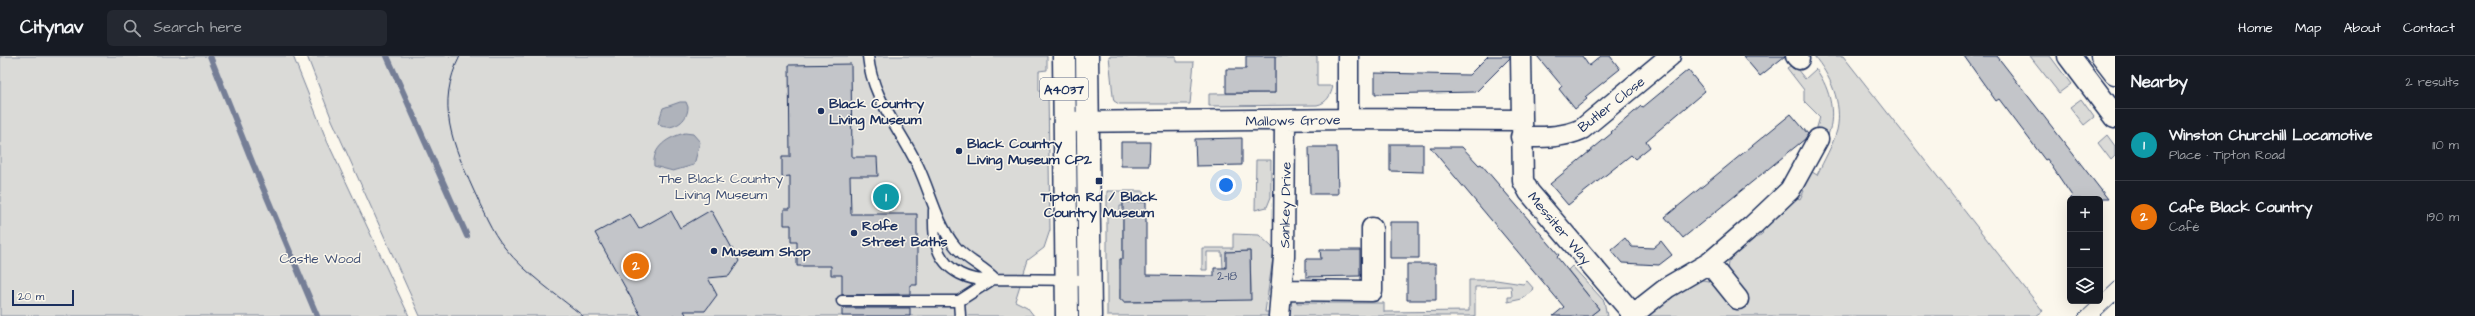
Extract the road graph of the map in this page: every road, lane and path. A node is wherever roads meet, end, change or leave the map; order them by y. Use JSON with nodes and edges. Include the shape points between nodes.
{"nodes":[{"id":1,"x":868,"y":56,"type":"edge"},
{"id":2,"x":1064,"y":56,"type":"edge"},
{"id":3,"x":1086,"y":56,"type":"edge"},
{"id":4,"x":1348,"y":56,"type":"edge"},
{"id":5,"x":1521,"y":56,"type":"edge"},
{"id":6,"x":1670,"y":56,"type":"edge"},
{"id":7,"x":2069,"y":56,"type":"edge"},
{"id":8,"x":2102,"y":56,"type":"edge"},
{"id":9,"x":2115,"y":73,"type":"edge"},
{"id":10,"x":2115,"y":117,"type":"edge"},
{"id":11,"x":1348,"y":119,"type":"junction"},
{"id":12,"x":1285,"y":120,"type":"junction"},
{"id":13,"x":1064,"y":122,"type":"junction"},
{"id":14,"x":1087,"y":123,"type":"junction"},
{"id":15,"x":1521,"y":128,"type":"junction"},
{"id":16,"x":1818,"y":139,"type":"dead end"},
{"id":17,"x":934,"y":208,"type":"junction"},
{"id":18,"x":1372,"y":228,"type":"dead end"},
{"id":19,"x":1709,"y":263,"type":"junction"},
{"id":20,"x":995,"y":279,"type":"junction"},
{"id":21,"x":1067,"y":280,"type":"junction"},
{"id":22,"x":1089,"y":280,"type":"junction"},
{"id":23,"x":1281,"y":290,"type":"junction"},
{"id":24,"x":1738,"y":298,"type":"dead end"},
{"id":25,"x":842,"y":301,"type":"dead end"},
{"id":26,"x":959,"y":301,"type":"junction"},
{"id":27,"x":1632,"y":315,"type":"edge"},
{"id":28,"x":960,"y":316,"type":"edge"},
{"id":29,"x":1067,"y":316,"type":"edge"},
{"id":30,"x":1090,"y":316,"type":"edge"},
{"id":31,"x":1279,"y":316,"type":"edge"}],
"edges":[{"from":1,"to":17,"type":"lane","via":[[875,90],[918,166]]},
{"from":2,"to":13,"type":"main road","number":"A4037"},
{"from":3,"to":14,"type":"main road","number":"A4037"},
{"from":4,"to":11,"type":"street"},
{"from":5,"to":15,"type":"street","name":"Messiter Way"},
{"from":6,"to":15,"type":"street","name":"Butler Close","via":[[1582,129],[1554,137]]},
{"from":7,"to":10,"type":"main road"},
{"from":8,"to":9,"type":"main road"},
{"from":11,"to":12,"type":"street","name":"Mallows Grove"},
{"from":11,"to":15,"type":"street","name":"Mallows Grove"},
{"from":12,"to":14,"type":"street","name":"Mallows Grove"},
{"from":12,"to":23,"type":"street","name":"Sankey Drive","via":[[1284,257]]},
{"from":13,"to":14,"type":"street","name":"Mallows Grove"},
{"from":13,"to":21,"type":"main road","number":"A4037"},
{"from":14,"to":22,"type":"main road","number":"A4037"},
{"from":15,"to":27,"type":"street","name":"Messiter Way","via":[[1521,171],[1529,192]]},
{"from":16,"to":19,"type":"street","name":"Messiter Way","via":[[1790,190]]},
{"from":17,"to":20,"type":"lane","via":[[954,245],[965,257]]},
{"from":17,"to":20,"type":"lane","via":[[937,247],[948,265],[962,276],[971,279]]},
{"from":18,"to":23,"type":"street","via":[[1372,291]]},
{"from":19,"to":24,"type":"street"},
{"from":19,"to":27,"type":"street","name":"Messiter Way","via":[[1668,287]]},
{"from":20,"to":21,"type":"lane"},
{"from":20,"to":26,"type":"lane"},
{"from":21,"to":22,"type":"lane"},
{"from":21,"to":29,"type":"main road","number":"A4037"},
{"from":22,"to":30,"type":"main road","number":"A4037"},
{"from":23,"to":31,"type":"street","name":"Sankey Drive"},
{"from":25,"to":26,"type":"lane"},
{"from":26,"to":28,"type":"lane"}]}
